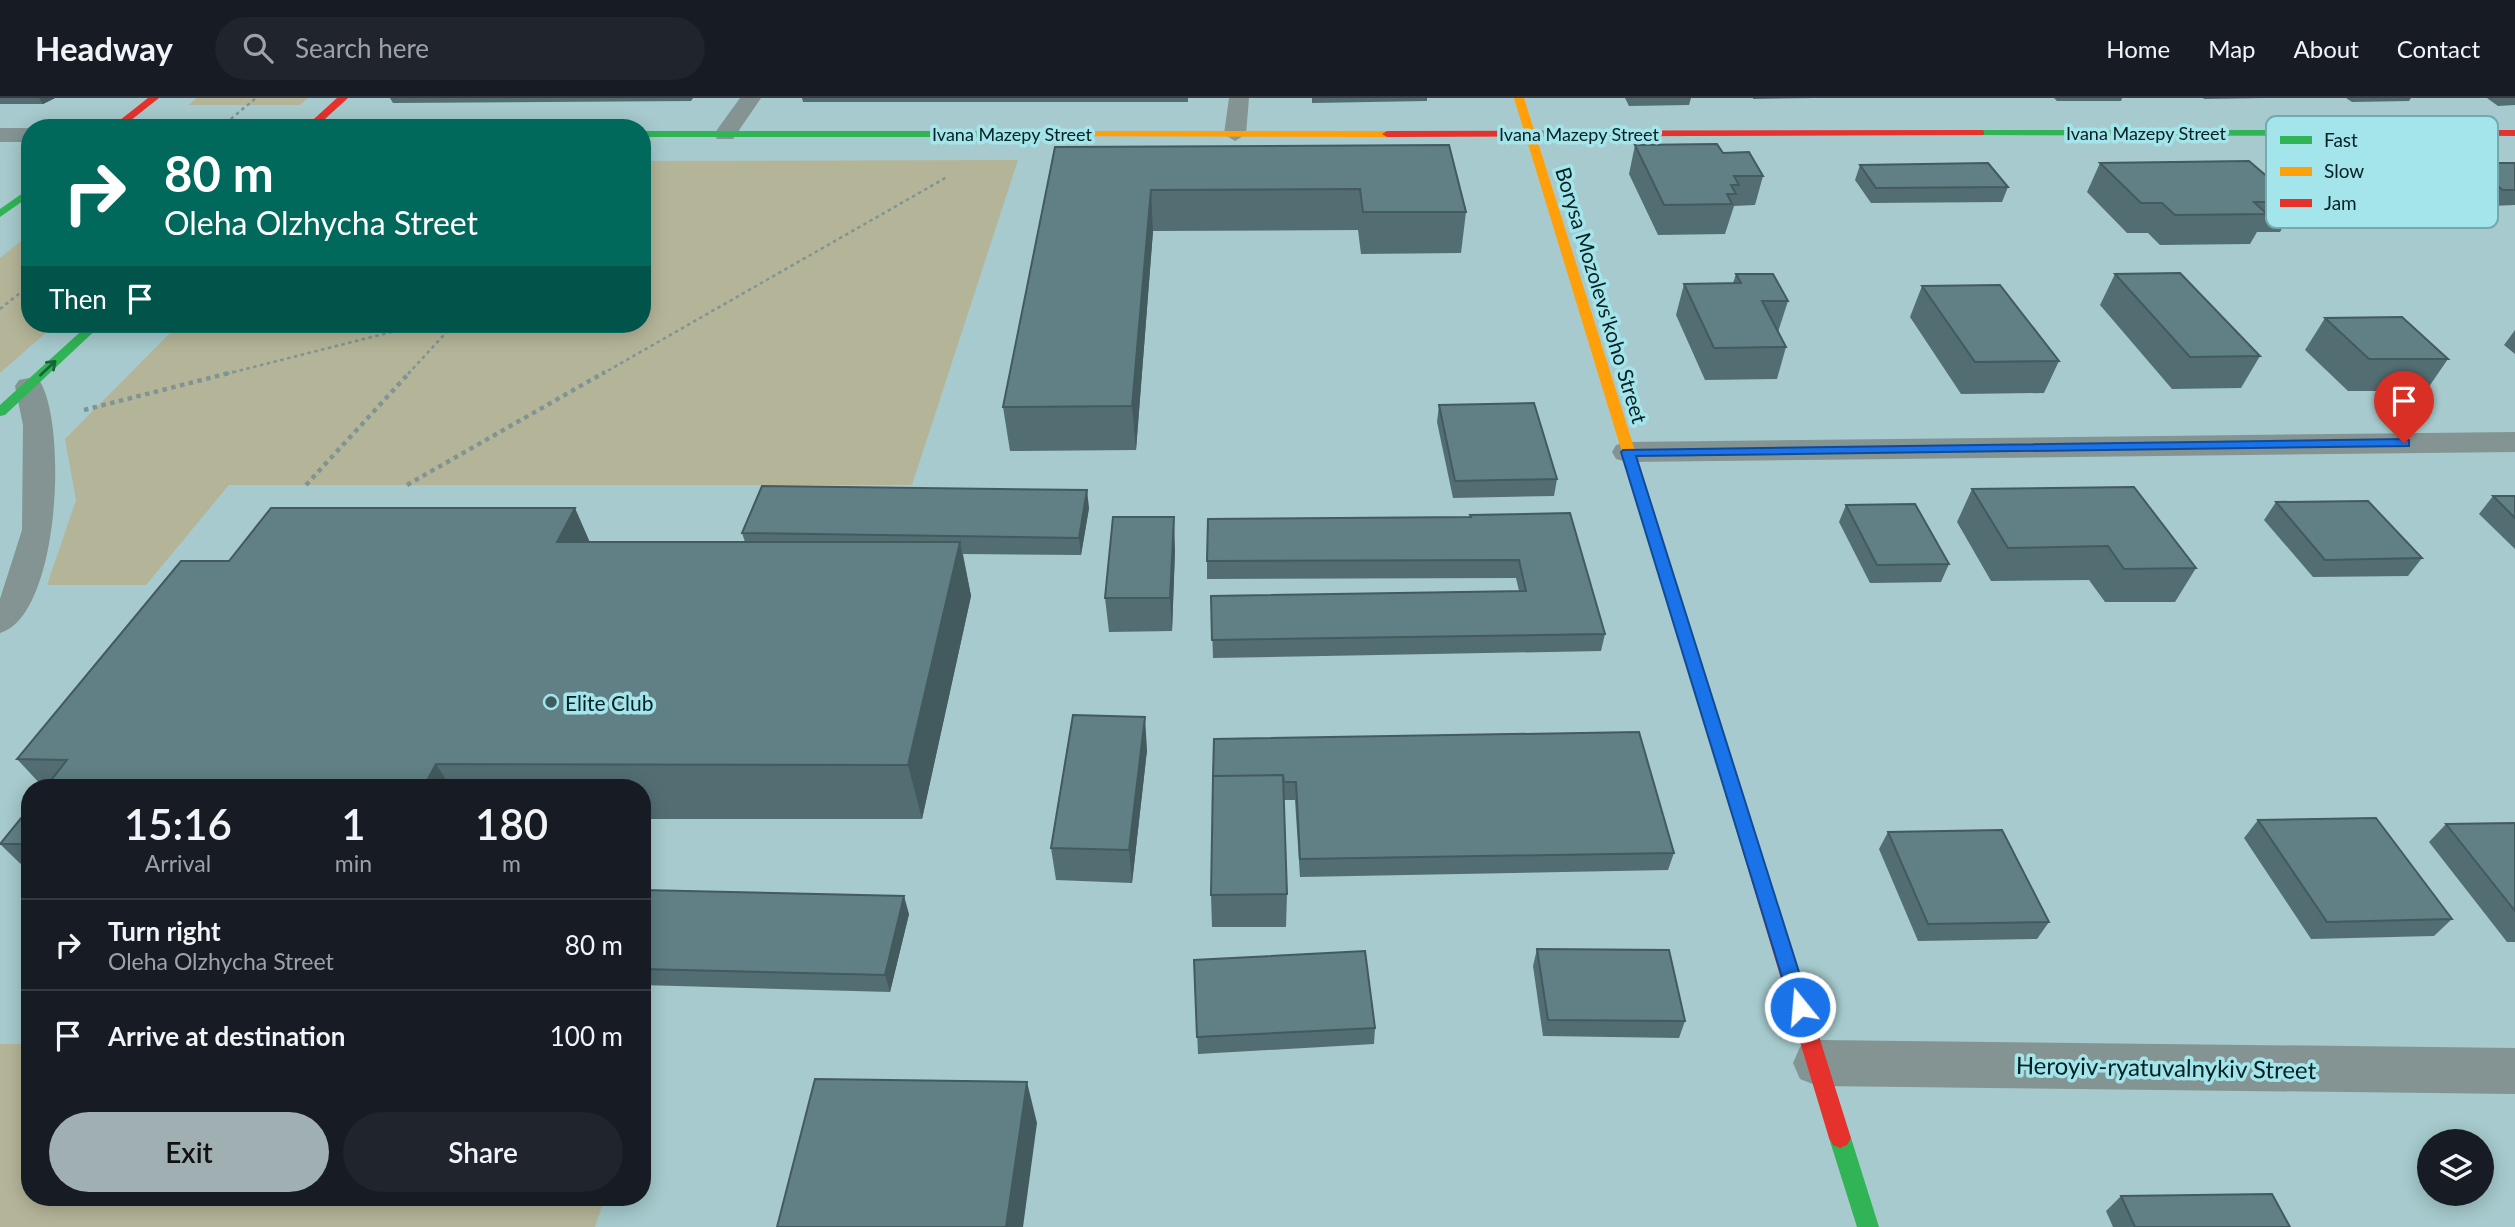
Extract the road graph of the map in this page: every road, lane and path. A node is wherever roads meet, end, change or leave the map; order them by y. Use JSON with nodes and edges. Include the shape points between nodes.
{"nodes":[{"id":1,"x":154,"y":98,"type":"edge"},
{"id":2,"x":256,"y":98,"type":"edge"},
{"id":3,"x":343,"y":98,"type":"edge"},
{"id":4,"x":751,"y":98,"type":"edge"},
{"id":5,"x":1239,"y":98,"type":"edge"},
{"id":6,"x":1519,"y":98,"type":"edge"},
{"id":7,"x":127,"y":119,"type":"edge"},
{"id":8,"x":231,"y":119,"type":"edge"},
{"id":9,"x":319,"y":119,"type":"edge"},
{"id":10,"x":2266,"y":133,"type":"edge"},
{"id":11,"x":651,"y":134,"type":"edge"},
{"id":12,"x":725,"y":134,"type":"junction"},
{"id":13,"x":1235,"y":134,"type":"junction"},
{"id":14,"x":1530,"y":134,"type":"junction"},
{"id":15,"x":0,"y":135,"type":"edge"},
{"id":16,"x":21,"y":135,"type":"edge"},
{"id":17,"x":949,"y":176,"type":"dead end"},
{"id":18,"x":21,"y":198,"type":"edge"},
{"id":19,"x":0,"y":214,"type":"edge"},
{"id":20,"x":21,"y":292,"type":"edge"},
{"id":21,"x":0,"y":309,"type":"edge"},
{"id":22,"x":86,"y":333,"type":"edge"},
{"id":23,"x":387,"y":333,"type":"edge"},
{"id":24,"x":446,"y":333,"type":"edge"},
{"id":25,"x":29,"y":386,"type":"junction"},
{"id":26,"x":79,"y":411,"type":"dead end"},
{"id":27,"x":0,"y":412,"type":"edge"},
{"id":28,"x":2515,"y":442,"type":"edge"},
{"id":29,"x":1628,"y":452,"type":"junction"},
{"id":30,"x":306,"y":485,"type":"dead end"},
{"id":31,"x":407,"y":485,"type":"dead end"},
{"id":32,"x":0,"y":621,"type":"edge"},
{"id":33,"x":1818,"y":1063,"type":"junction"},
{"id":34,"x":2515,"y":1071,"type":"edge"},
{"id":35,"x":1868,"y":1227,"type":"edge"}],
"edges":[{"from":1,"to":7,"type":"street"},
{"from":2,"to":8,"type":"path"},
{"from":3,"to":9,"type":"street"},
{"from":4,"to":12,"type":"lane"},
{"from":5,"to":13,"type":"lane"},
{"from":6,"to":14,"type":"street","name":"Borysa Mozolevs'koho Street"},
{"from":10,"to":14,"type":"street","name":"Ivana Mazepy Street"},
{"from":11,"to":12,"type":"street","name":"Ivana Mazepy Street"},
{"from":12,"to":13,"type":"street","name":"Ivana Mazepy Street"},
{"from":13,"to":14,"type":"street","name":"Ivana Mazepy Street"},
{"from":14,"to":29,"type":"street","name":"Borysa Mozolevs'koho Street"},
{"from":15,"to":16,"type":"street"},
{"from":17,"to":31,"type":"path"},
{"from":18,"to":19,"type":"street"},
{"from":20,"to":21,"type":"path"},
{"from":25,"to":22,"type":"street","one_way":true},
{"from":23,"to":26,"type":"path"},
{"from":24,"to":30,"type":"path"},
{"from":25,"to":27,"type":"street"},
{"from":25,"to":32,"type":"lane","via":[[37,425],[38,530],[18,600]]},
{"from":28,"to":29,"type":"street"},
{"from":29,"to":33,"type":"street","name":"Borysa Mozolevs'koho Street"},
{"from":33,"to":34,"type":"street","name":"Heroyiv-ryatuvalnykiv Street"},
{"from":33,"to":35,"type":"street","name":"Borysa Mozolevs'koho Street"}]}
